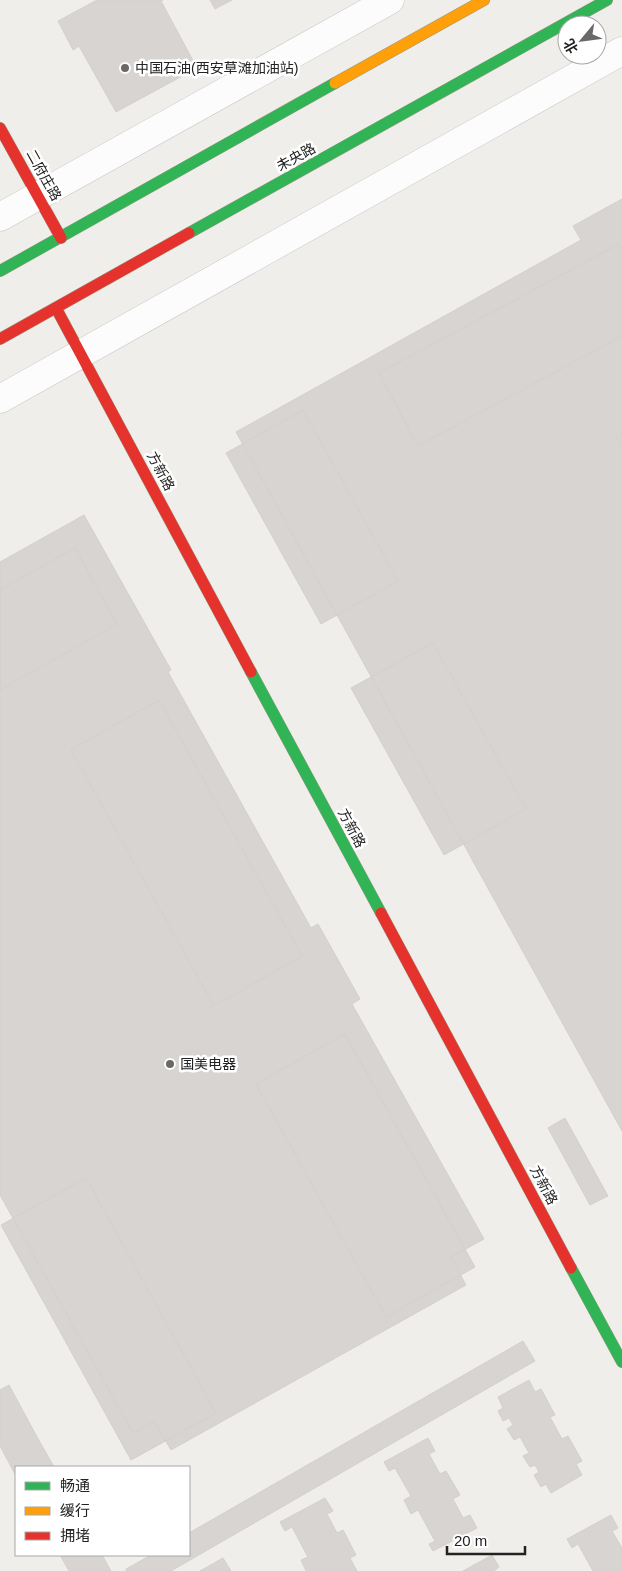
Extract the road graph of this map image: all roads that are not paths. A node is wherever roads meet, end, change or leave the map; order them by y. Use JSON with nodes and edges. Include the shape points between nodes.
{"nodes":[{"id":1,"x":390,"y":0,"type":"edge"},
{"id":2,"x":484,"y":0,"type":"edge"},
{"id":3,"x":607,"y":0,"type":"edge"},
{"id":4,"x":622,"y":51,"type":"edge"},
{"id":5,"x":0,"y":128,"type":"edge"},
{"id":6,"x":38,"y":196,"type":"junction"},
{"id":7,"x":0,"y":217,"type":"edge"},
{"id":8,"x":61,"y":238,"type":"junction"},
{"id":9,"x":0,"y":271,"type":"edge"},
{"id":10,"x":56,"y":308,"type":"junction"},
{"id":11,"x":0,"y":339,"type":"edge"},
{"id":12,"x":81,"y":354,"type":"junction"},
{"id":13,"x":0,"y":399,"type":"edge"},
{"id":14,"x":622,"y":1362,"type":"edge"}],
"edges":[{"from":1,"to":6,"type":"street"},
{"from":2,"to":8,"type":"street"},
{"from":3,"to":10,"type":"street","name":"未央路"},
{"from":4,"to":12,"type":"street"},
{"from":5,"to":6,"type":"street","name":"二府庄路"},
{"from":6,"to":7,"type":"street"},
{"from":6,"to":8,"type":"street","name":"二府庄路"},
{"from":8,"to":9,"type":"street"},
{"from":10,"to":11,"type":"street","name":"未央路"},
{"from":10,"to":12,"type":"street","name":"方新路"},
{"from":12,"to":13,"type":"street"},
{"from":12,"to":14,"type":"street","name":"方新路"}]}
